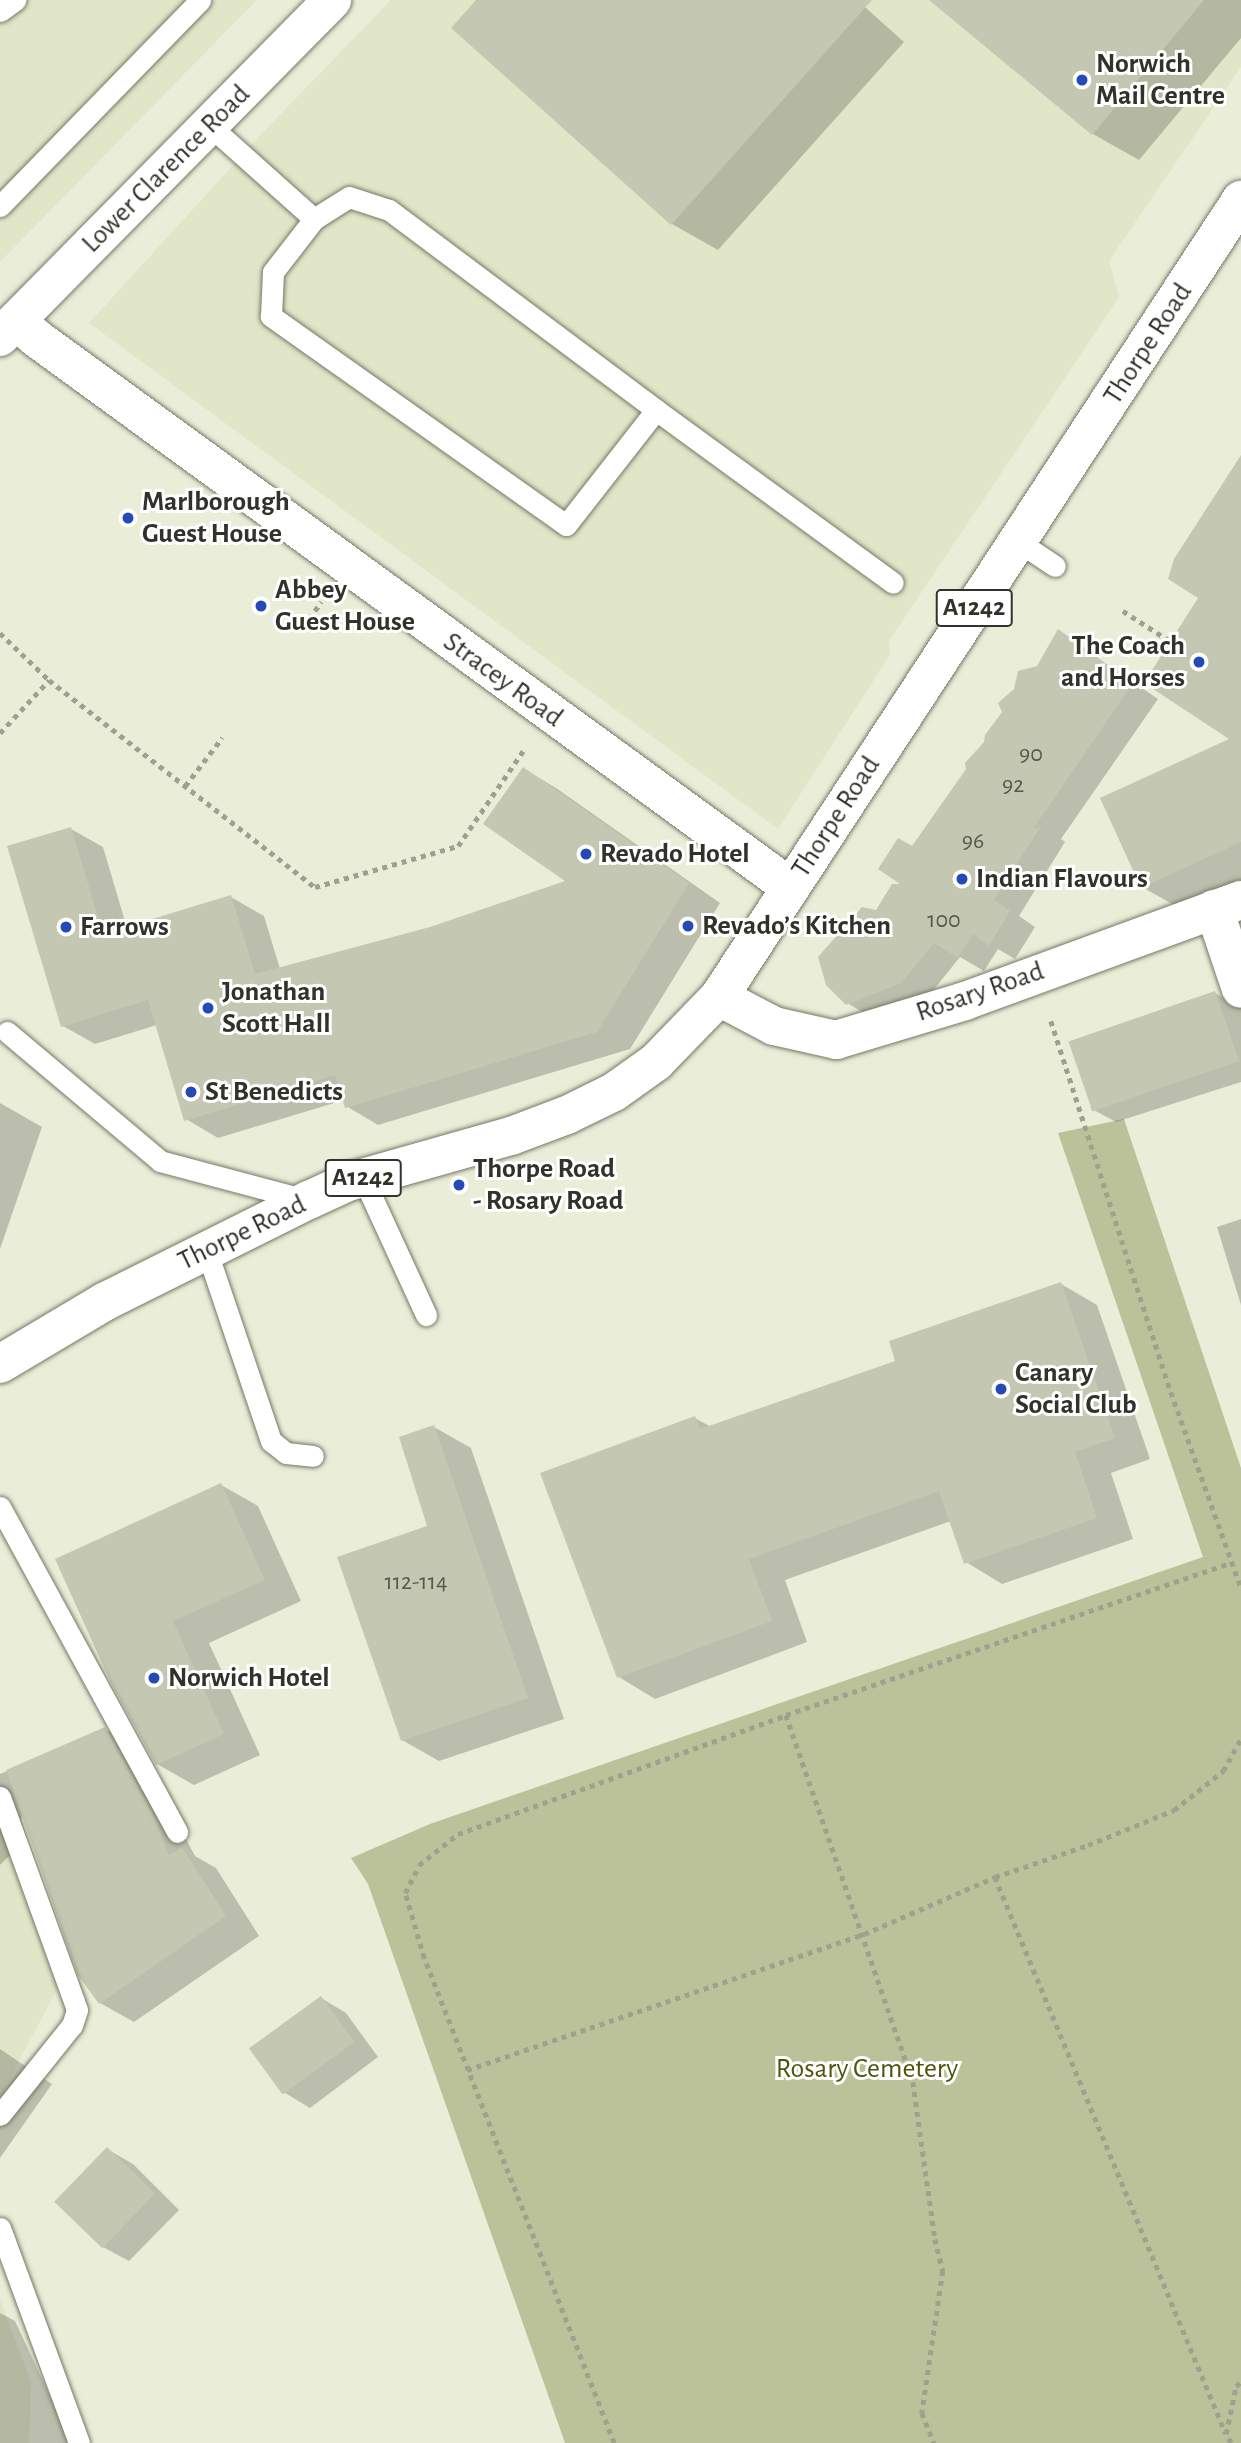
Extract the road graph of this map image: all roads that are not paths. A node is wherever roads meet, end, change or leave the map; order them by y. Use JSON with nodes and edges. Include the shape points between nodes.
{"nodes":[{"id":1,"x":15,"y":0,"type":"edge"},
{"id":2,"x":200,"y":0,"type":"edge"},
{"id":3,"x":332,"y":0,"type":"edge"},
{"id":4,"x":0,"y":11,"type":"edge"},
{"id":5,"x":209,"y":125,"type":"junction"},
{"id":6,"x":1241,"y":200,"type":"edge"},
{"id":7,"x":0,"y":206,"type":"edge"},
{"id":8,"x":314,"y":219,"type":"junction"},
{"id":9,"x":8,"y":329,"type":"edge"},
{"id":10,"x":656,"y":410,"type":"junction"},
{"id":11,"x":1019,"y":542,"type":"junction"},
{"id":12,"x":1055,"y":566,"type":"dead end"},
{"id":13,"x":893,"y":583,"type":"dead end"},
{"id":14,"x":790,"y":887,"type":"junction"},
{"id":15,"x":1227,"y":905,"type":"edge"},
{"id":16,"x":1241,"y":989,"type":"edge"},
{"id":17,"x":719,"y":997,"type":"junction"},
{"id":18,"x":7,"y":1032,"type":"dead end"},
{"id":19,"x":363,"y":1178,"type":"junction"},
{"id":20,"x":309,"y":1200,"type":"junction"},
{"id":21,"x":206,"y":1249,"type":"junction"},
{"id":22,"x":426,"y":1315,"type":"dead end"},
{"id":23,"x":0,"y":1364,"type":"edge"},
{"id":24,"x":313,"y":1456,"type":"dead end"},
{"id":25,"x":0,"y":1507,"type":"edge"},
{"id":26,"x":0,"y":1797,"type":"edge"},
{"id":27,"x":177,"y":1832,"type":"dead end"},
{"id":28,"x":0,"y":2115,"type":"edge"},
{"id":29,"x":0,"y":2228,"type":"edge"},
{"id":30,"x":79,"y":2443,"type":"edge"}],
"edges":[{"from":1,"to":4,"type":"lane"},
{"from":2,"to":7,"type":"lane"},
{"from":3,"to":5,"type":"street","name":"Lower Clarence Road"},
{"from":5,"to":8,"type":"lane"},
{"from":5,"to":9,"type":"street","name":"Lower Clarence Road"},
{"from":6,"to":11,"type":"street","name":"Thorpe Road","number":"A1242"},
{"from":8,"to":10,"type":"lane","via":[[349,197],[389,210]]},
{"from":8,"to":10,"type":"lane","via":[[273,272],[271,316],[566,525]]},
{"from":9,"to":14,"type":"street","name":"Stracey Road","via":[[36,338]]},
{"from":10,"to":13,"type":"lane"},
{"from":11,"to":12,"type":"lane"},
{"from":11,"to":14,"type":"street","name":"Thorpe Road","number":"A1242"},
{"from":14,"to":17,"type":"street","name":"Thorpe Road","number":"A1242"},
{"from":15,"to":16,"type":"street"},
{"from":15,"to":17,"type":"street","name":"Rosary Road","via":[[965,1001],[836,1040],[774,1026]]},
{"from":17,"to":19,"type":"street","name":"Thorpe Road","number":"A1242","via":[[656,1062],[614,1092],[511,1136]]},
{"from":18,"to":20,"type":"lane","via":[[160,1161]]},
{"from":19,"to":20,"type":"street","name":"Thorpe Road","number":"A1242"},
{"from":19,"to":22,"type":"lane"},
{"from":20,"to":21,"type":"street","name":"Thorpe Road","number":"A1242"},
{"from":21,"to":23,"type":"street","name":"Thorpe Road","number":"A1242"},
{"from":21,"to":24,"type":"lane","via":[[271,1441],[286,1453]]},
{"from":25,"to":27,"type":"lane"},
{"from":26,"to":28,"type":"lane","via":[[77,2010],[72,2025]]},
{"from":29,"to":30,"type":"lane"}]}
